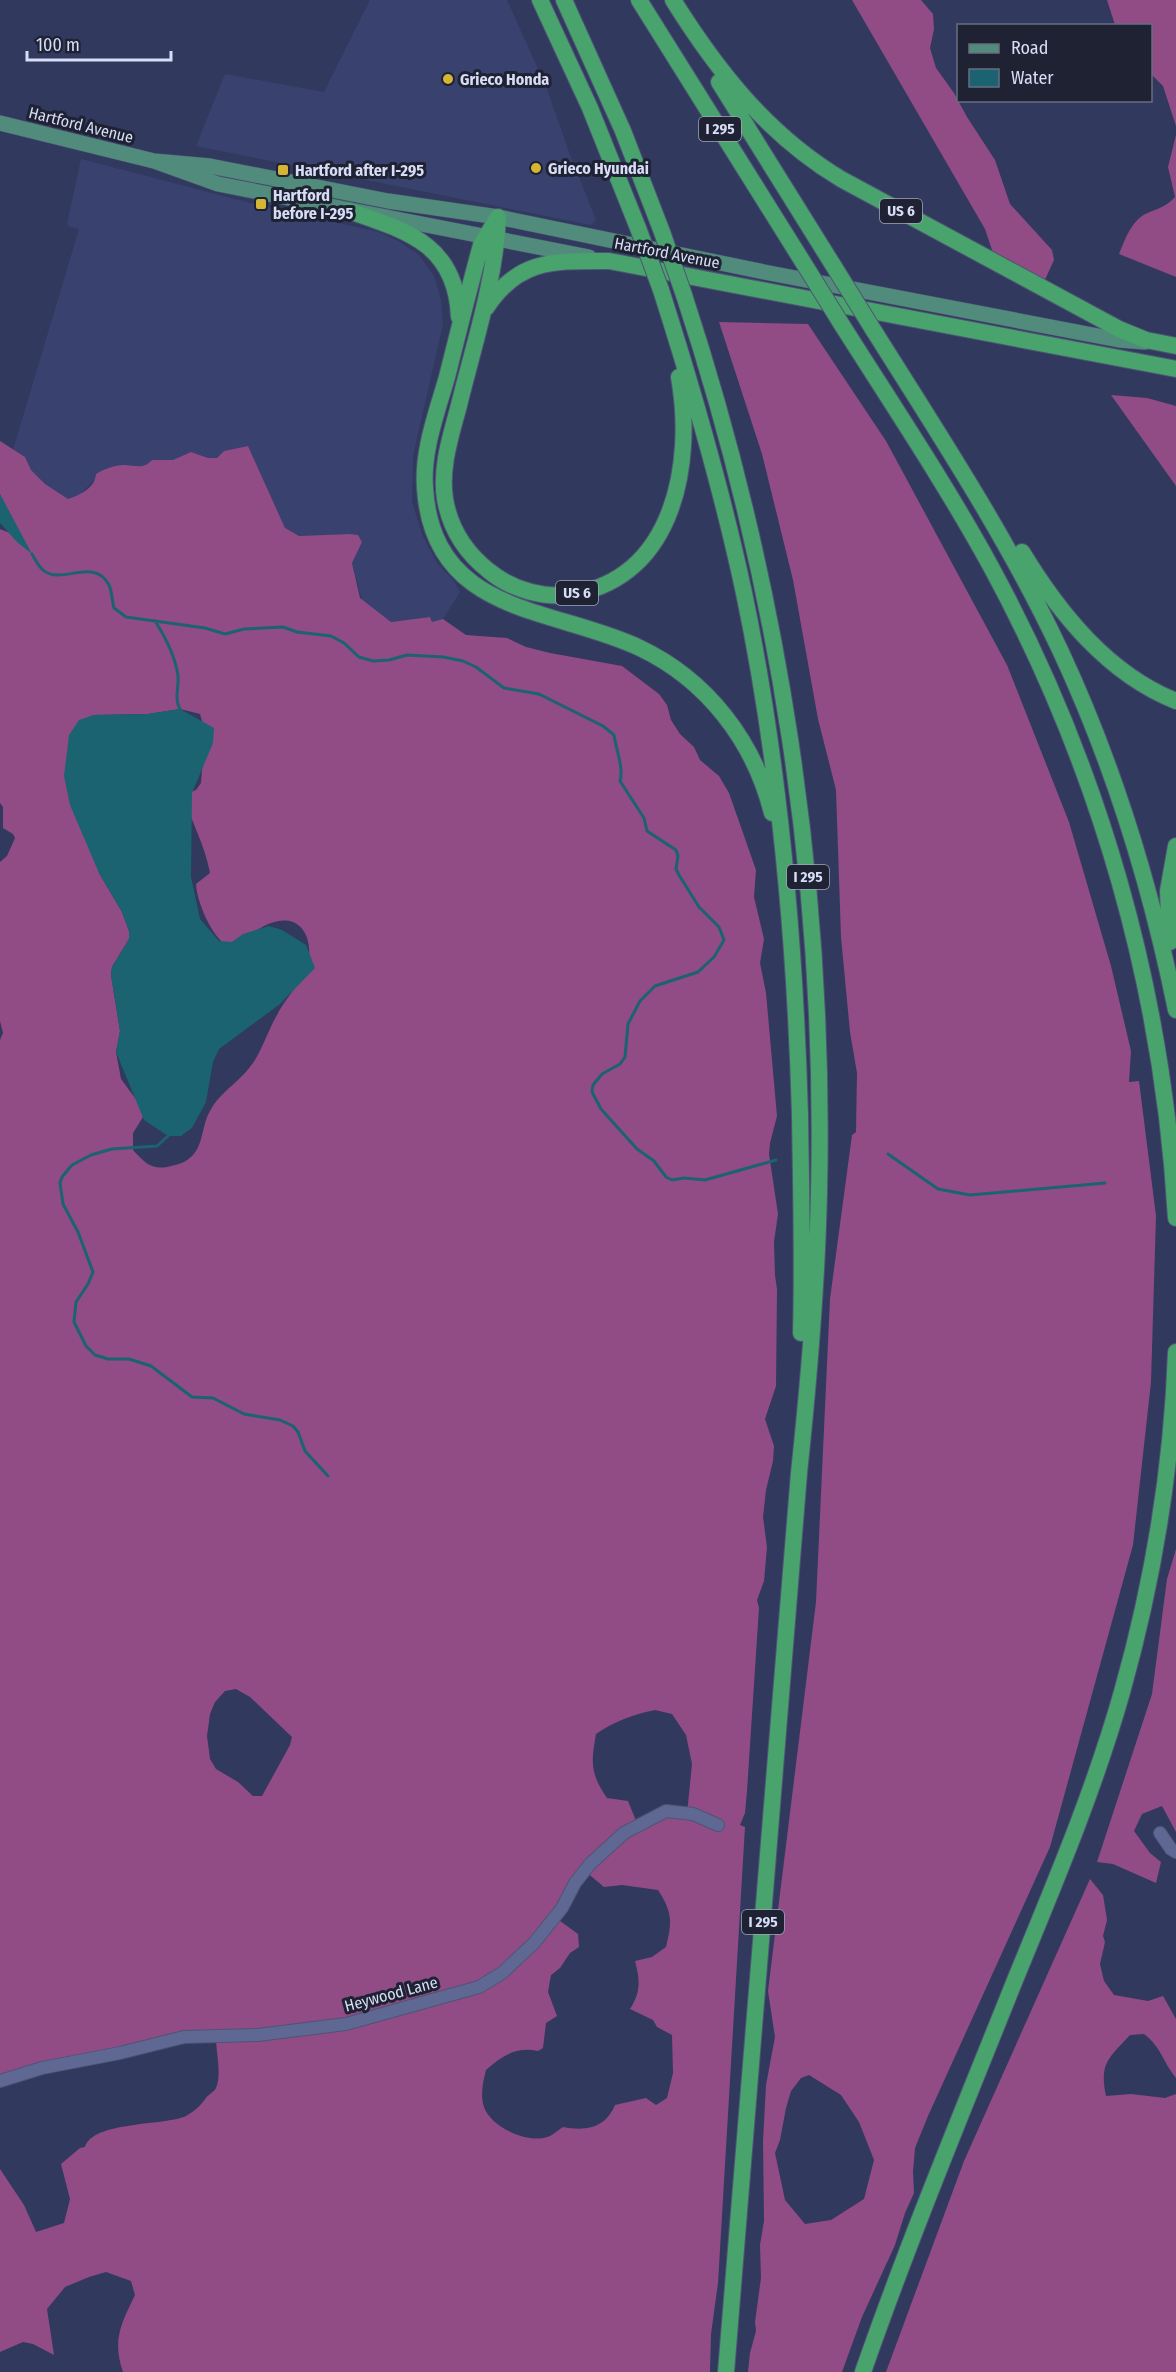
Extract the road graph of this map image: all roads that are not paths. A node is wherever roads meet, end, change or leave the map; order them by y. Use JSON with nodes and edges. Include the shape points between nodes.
{"nodes":[{"id":1,"x":540,"y":0,"type":"edge"},
{"id":2,"x":564,"y":0,"type":"edge"},
{"id":3,"x":639,"y":0,"type":"edge"},
{"id":4,"x":673,"y":0,"type":"edge"},
{"id":5,"x":683,"y":16,"type":"junction"},
{"id":6,"x":0,"y":123,"type":"edge"},
{"id":7,"x":154,"y":161,"type":"junction"},
{"id":8,"x":349,"y":211,"type":"junction"},
{"id":9,"x":498,"y":217,"type":"junction"},
{"id":10,"x":491,"y":238,"type":"junction"},
{"id":11,"x":609,"y":261,"type":"junction"},
{"id":12,"x":661,"y":290,"type":"junction"},
{"id":13,"x":478,"y":328,"type":"junction"},
{"id":14,"x":458,"y":336,"type":"junction"},
{"id":15,"x":1172,"y":345,"type":"edge"},
{"id":16,"x":1176,"y":369,"type":"edge"},
{"id":17,"x":934,"y":427,"type":"junction"},
{"id":18,"x":1176,"y":701,"type":"edge"},
{"id":19,"x":1176,"y":846,"type":"edge"},
{"id":20,"x":792,"y":939,"type":"junction"},
{"id":21,"x":1176,"y":1009,"type":"edge"},
{"id":22,"x":1176,"y":1218,"type":"edge"},
{"id":23,"x":1176,"y":1352,"type":"edge"},
{"id":24,"x":799,"y":1473,"type":"junction"},
{"id":25,"x":1176,"y":1477,"type":"edge"},
{"id":26,"x":1156,"y":1539,"type":"junction"},
{"id":27,"x":717,"y":1825,"type":"dead end"},
{"id":28,"x":1160,"y":1833,"type":"dead end"},
{"id":29,"x":1176,"y":1852,"type":"edge"},
{"id":30,"x":0,"y":2081,"type":"edge"},
{"id":31,"x":726,"y":2372,"type":"edge"},
{"id":32,"x":863,"y":2372,"type":"edge"}],
"edges":[{"from":1,"to":12,"type":"highway","number":"US 6","bridge":true,"via":[[590,108]]},
{"from":2,"to":24,"type":"highway","number":"I 295","bridge":true,"via":[[623,131],[684,295],[725,429],[759,566],[791,738],[808,878],[818,1029],[819,1192]]},
{"from":3,"to":22,"type":"highway","number":"I 295","bridge":true,"via":[[990,564],[1042,668],[1078,753],[1112,851],[1139,952],[1164,1089]]},
{"from":4,"to":5,"type":"highway","number":"US 6"},
{"from":5,"to":15,"type":"highway","number":"US 6","via":[[750,106],[813,161],[1112,326]]},
{"from":5,"to":17,"type":"highway","bridge":true,"via":[[726,94]]},
{"from":6,"to":7,"type":"main road","name":"Hartford Avenue"},
{"from":7,"to":8,"type":"main road","name":"Hartford Avenue","via":[[218,184]]},
{"from":7,"to":9,"type":"main road","name":"Hartford Avenue","via":[[210,166],[372,198]]},
{"from":8,"to":10,"type":"main road","name":"Hartford Avenue"},
{"from":8,"to":14,"type":"highway","via":[[404,231],[435,252],[450,274],[455,290]]},
{"from":9,"to":10,"type":"highway"},
{"from":9,"to":15,"type":"main road","name":"Hartford Avenue","via":[[900,299],[1119,340]]},
{"from":10,"to":11,"type":"main road","name":"Hartford Avenue"},
{"from":10,"to":13,"type":"highway","via":[[492,270]]},
{"from":10,"to":14,"type":"highway"},
{"from":11,"to":13,"type":"highway","via":[[554,262],[526,270],[501,288]]},
{"from":11,"to":16,"type":"highway","name":"Hartford Avenue"},
{"from":12,"to":13,"type":"highway","number":"US 6","via":[[684,414],[684,451],[678,483],[663,528],[647,552],[615,580],[586,592],[543,594],[511,585],[477,561],[454,528],[445,496],[445,465]]},
{"from":12,"to":20,"type":"highway","via":[[711,455],[743,592],[774,765]]},
{"from":14,"to":20,"type":"highway","via":[[425,475],[428,511],[441,545],[463,574],[492,596],[640,648],[681,673],[717,706],[747,748],[768,796]]},
{"from":17,"to":18,"type":"highway","via":[[1065,615],[1124,672]]},
{"from":17,"to":21,"type":"highway","via":[[1014,559],[1088,714],[1143,873]]},
{"from":19,"to":21,"type":"highway","via":[[1168,902]]},
{"from":20,"to":24,"type":"highway","via":[[799,1044],[802,1227]]},
{"from":23,"to":26,"type":"highway","via":[[1170,1437]]},
{"from":24,"to":31,"type":"highway","number":"I 295"},
{"from":25,"to":26,"type":"highway"},
{"from":26,"to":32,"type":"highway","via":[[1131,1658],[1094,1780],[914,2233]]},
{"from":27,"to":30,"type":"street","name":"Heywood Lane","via":[[693,1814],[666,1811],[624,1833],[590,1864],[534,1943],[479,1987],[346,2024],[258,2035],[184,2037]]},
{"from":28,"to":29,"type":"street"}]}
